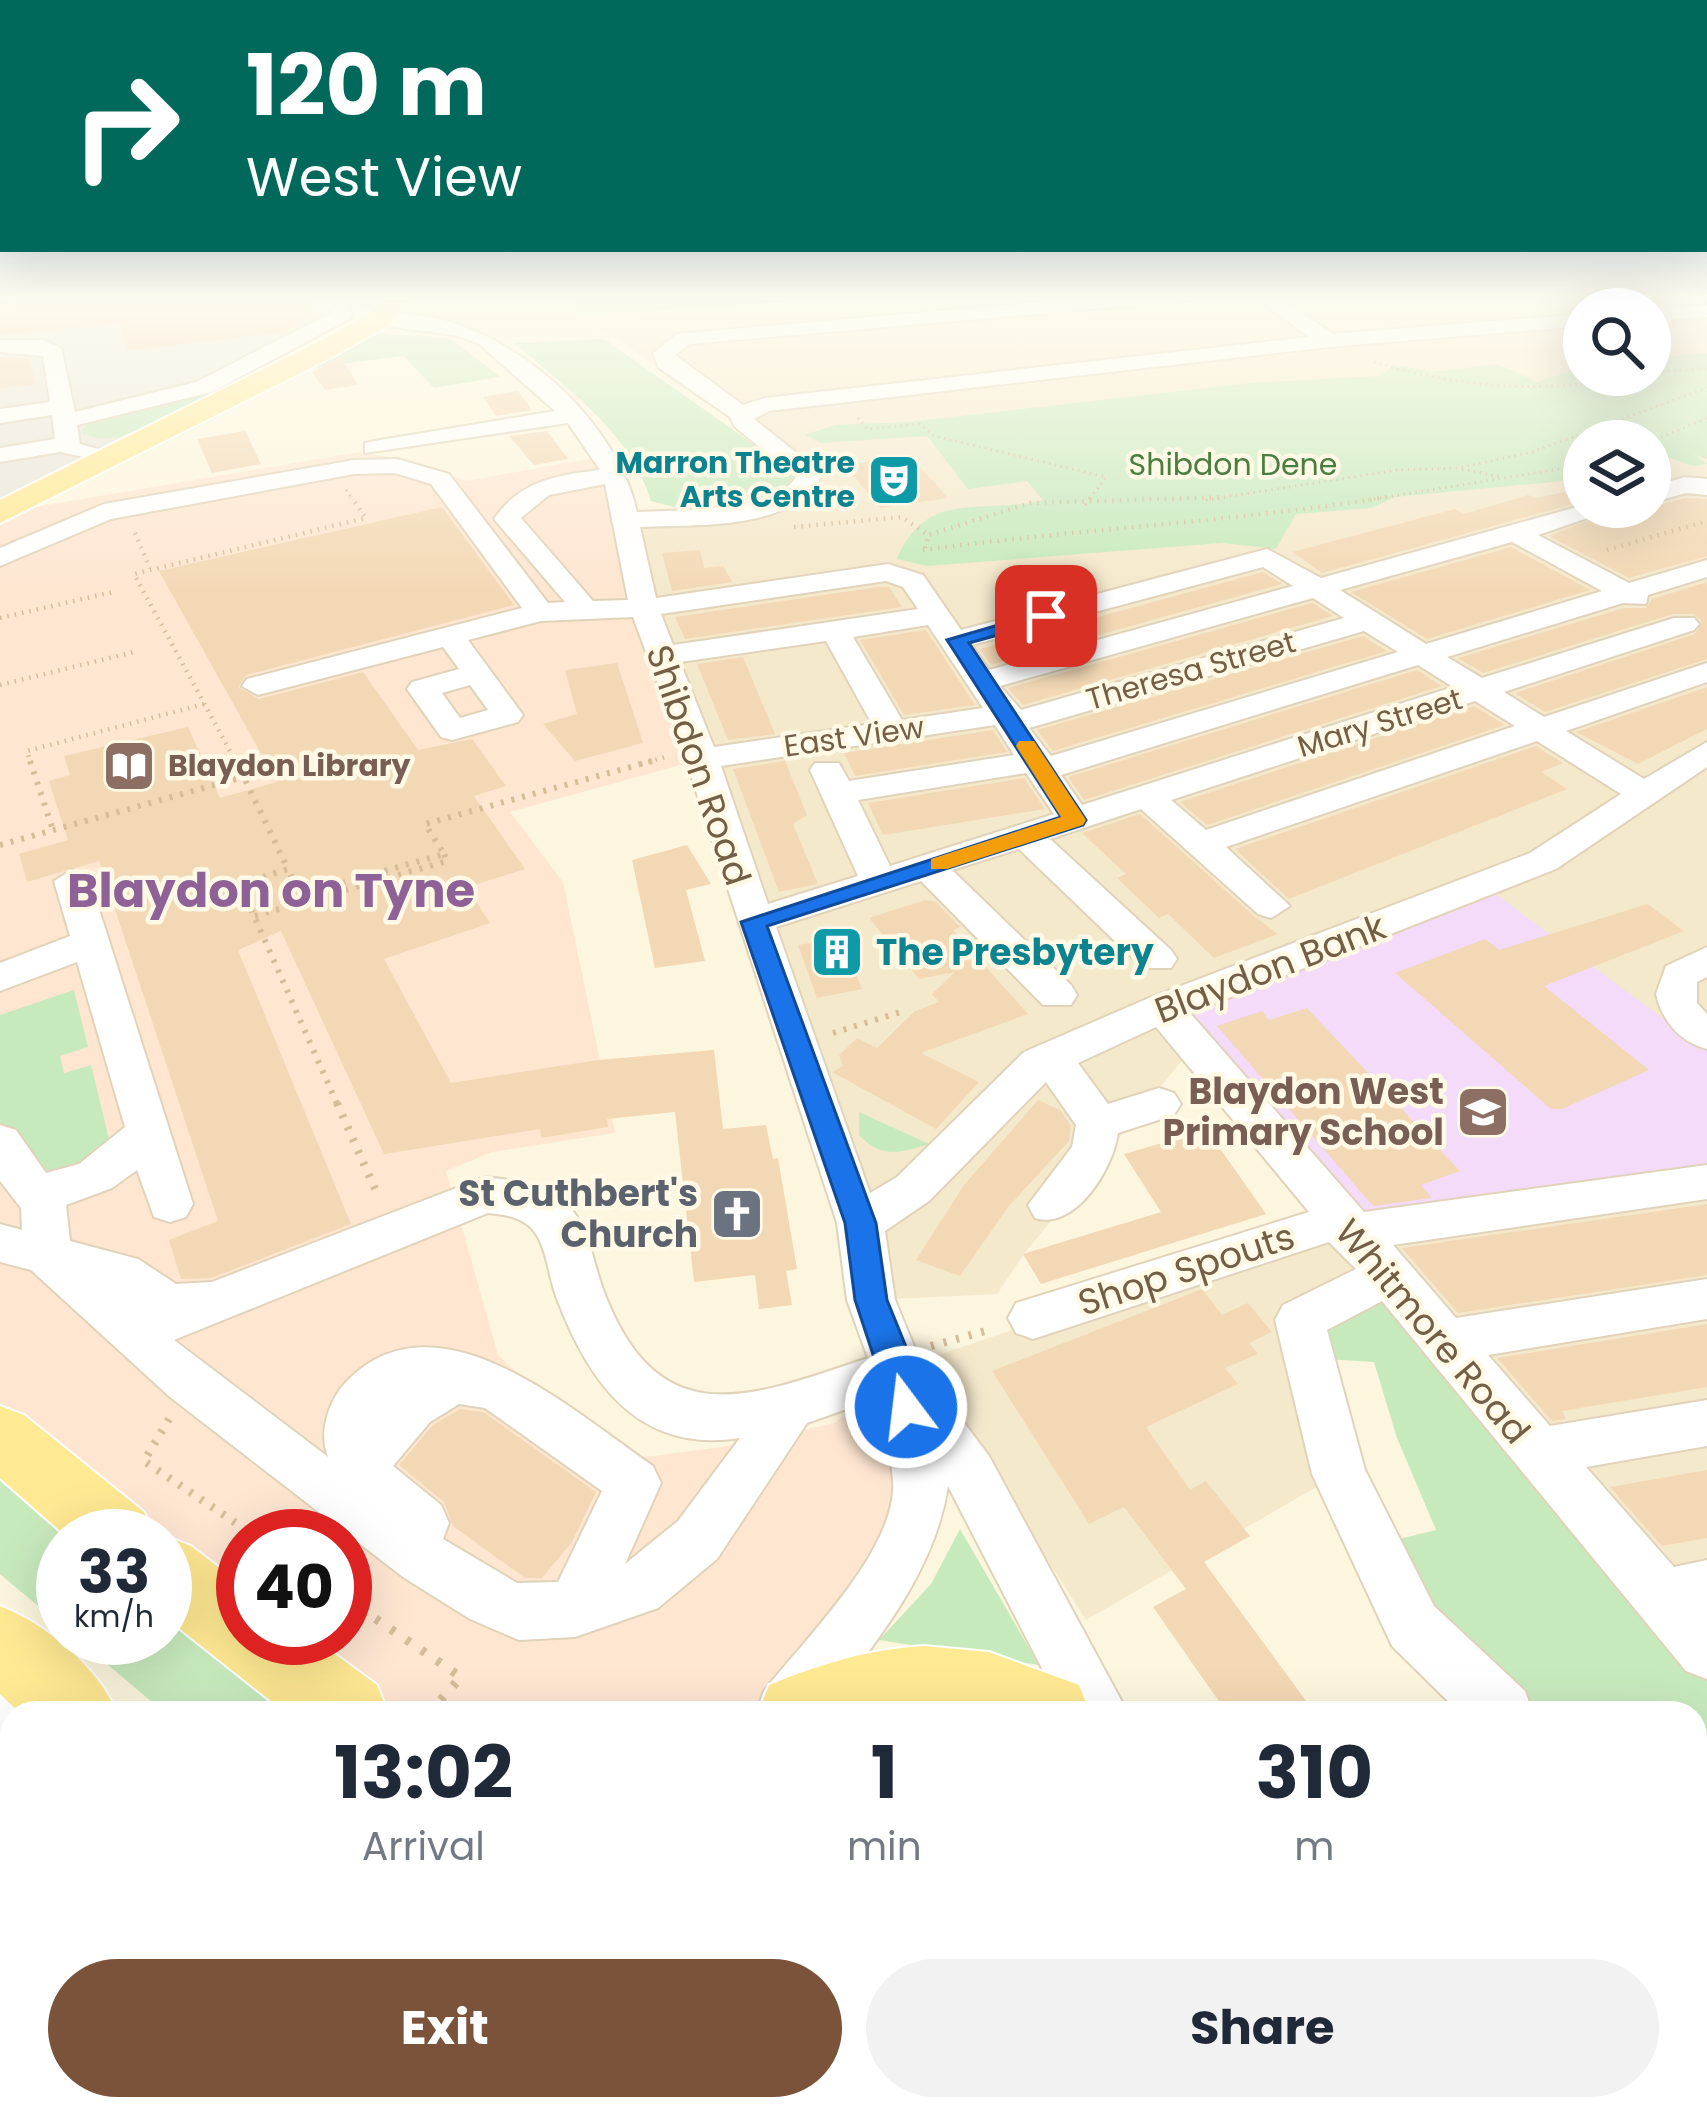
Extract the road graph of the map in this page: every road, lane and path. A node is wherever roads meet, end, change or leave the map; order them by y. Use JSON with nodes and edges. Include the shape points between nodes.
{"nodes":[{"id":1,"x":59,"y":394,"type":"edge"},
{"id":2,"x":177,"y":394,"type":"edge"},
{"id":3,"x":234,"y":394,"type":"edge"},
{"id":4,"x":549,"y":394,"type":"edge"},
{"id":5,"x":713,"y":394,"type":"edge"},
{"id":6,"x":859,"y":394,"type":"edge"},
{"id":7,"x":1691,"y":394,"type":"edge"},
{"id":8,"x":841,"y":396,"type":"junction"},
{"id":9,"x":741,"y":414,"type":"junction"},
{"id":10,"x":0,"y":416,"type":"edge"},
{"id":11,"x":574,"y":416,"type":"junction"},
{"id":12,"x":1707,"y":418,"type":"edge"},
{"id":13,"x":63,"y":424,"type":"junction"},
{"id":14,"x":1671,"y":433,"type":"edge"},
{"id":15,"x":442,"y":439,"type":"junction"},
{"id":16,"x":372,"y":448,"type":"dead end"},
{"id":17,"x":3,"y":454,"type":"edge"},
{"id":18,"x":108,"y":459,"type":"junction"},
{"id":19,"x":1458,"y":468,"type":"junction"},
{"id":20,"x":1563,"y":470,"type":"edge"},
{"id":21,"x":464,"y":471,"type":"dead end"},
{"id":22,"x":616,"y":475,"type":"junction"},
{"id":23,"x":339,"y":479,"type":"dead end"},
{"id":24,"x":1512,"y":479,"type":"junction"},
{"id":25,"x":1701,"y":486,"type":"edge"},
{"id":26,"x":0,"y":487,"type":"edge"},
{"id":27,"x":1671,"y":491,"type":"edge"},
{"id":28,"x":1085,"y":505,"type":"junction"},
{"id":29,"x":748,"y":508,"type":"junction"},
{"id":30,"x":0,"y":513,"type":"edge"},
{"id":31,"x":1563,"y":519,"type":"edge"},
{"id":32,"x":629,"y":520,"type":"junction"},
{"id":33,"x":1707,"y":521,"type":"edge"},
{"id":34,"x":134,"y":532,"type":"dead end"},
{"id":35,"x":1515,"y":533,"type":"junction"},
{"id":36,"x":928,"y":535,"type":"junction"},
{"id":37,"x":925,"y":548,"type":"junction"},
{"id":38,"x":0,"y":558,"type":"edge"},
{"id":39,"x":1569,"y":562,"type":"junction"},
{"id":40,"x":150,"y":568,"type":"junction"},
{"id":41,"x":1707,"y":568,"type":"edge"},
{"id":42,"x":901,"y":576,"type":"junction"},
{"id":43,"x":1316,"y":587,"type":"junction"},
{"id":44,"x":112,"y":592,"type":"dead end"},
{"id":45,"x":1625,"y":592,"type":"junction"},
{"id":46,"x":644,"y":608,"type":"junction"},
{"id":47,"x":560,"y":609,"type":"junction"},
{"id":48,"x":0,"y":618,"type":"edge"},
{"id":49,"x":1369,"y":620,"type":"junction"},
{"id":50,"x":948,"y":628,"type":"junction"},
{"id":51,"x":1696,"y":630,"type":"edge"},
{"id":52,"x":835,"y":631,"type":"junction"},
{"id":53,"x":450,"y":637,"type":"junction"},
{"id":54,"x":171,"y":643,"type":"junction"},
{"id":55,"x":161,"y":645,"type":"dead end"},
{"id":56,"x":138,"y":651,"type":"dead end"},
{"id":57,"x":1423,"y":654,"type":"junction"},
{"id":58,"x":662,"y":656,"type":"junction"},
{"id":59,"x":1707,"y":672,"type":"edge"},
{"id":60,"x":476,"y":674,"type":"dead end"},
{"id":61,"x":986,"y":681,"type":"junction"},
{"id":62,"x":0,"y":685,"type":"edge"},
{"id":63,"x":258,"y":686,"type":"dead end"},
{"id":64,"x":1483,"y":691,"type":"junction"},
{"id":65,"x":208,"y":703,"type":"junction"},
{"id":66,"x":1010,"y":719,"type":"junction"},
{"id":67,"x":1540,"y":728,"type":"junction"},
{"id":68,"x":892,"y":731,"type":"junction"},
{"id":69,"x":814,"y":742,"type":"junction"},
{"id":70,"x":1707,"y":752,"type":"edge"},
{"id":71,"x":700,"y":754,"type":"junction"},
{"id":72,"x":1039,"y":765,"type":"junction"},
{"id":73,"x":243,"y":777,"type":"junction"},
{"id":74,"x":838,"y":793,"type":"junction"},
{"id":75,"x":1646,"y":794,"type":"junction"},
{"id":76,"x":1147,"y":797,"type":"junction"},
{"id":77,"x":1075,"y":820,"type":"junction"},
{"id":78,"x":53,"y":830,"type":"junction"},
{"id":79,"x":1026,"y":836,"type":"junction"},
{"id":80,"x":0,"y":844,"type":"edge"},
{"id":81,"x":1201,"y":844,"type":"junction"},
{"id":82,"x":928,"y":867,"type":"junction"},
{"id":83,"x":288,"y":869,"type":"junction"},
{"id":84,"x":72,"y":881,"type":"dead end"},
{"id":85,"x":880,"y":883,"type":"junction"},
{"id":86,"x":301,"y":899,"type":"junction"},
{"id":87,"x":1271,"y":907,"type":"dead end"},
{"id":88,"x":255,"y":916,"type":"junction"},
{"id":89,"x":754,"y":922,"type":"junction"},
{"id":90,"x":91,"y":942,"type":"junction"},
{"id":91,"x":1157,"y":959,"type":"dead end"},
{"id":92,"x":1707,"y":960,"type":"edge"},
{"id":93,"x":0,"y":977,"type":"edge"},
{"id":94,"x":1057,"y":994,"type":"dead end"},
{"id":95,"x":1163,"y":1008,"type":"junction"},
{"id":96,"x":904,"y":1011,"type":"dead end"},
{"id":97,"x":1707,"y":1035,"type":"edge"},
{"id":98,"x":795,"y":1044,"type":"junction"},
{"id":99,"x":1051,"y":1057,"type":"junction"},
{"id":100,"x":1160,"y":1104,"type":"dead end"},
{"id":101,"x":1098,"y":1123,"type":"junction"},
{"id":102,"x":148,"y":1130,"type":"junction"},
{"id":103,"x":0,"y":1142,"type":"edge"},
{"id":104,"x":1707,"y":1182,"type":"edge"},
{"id":105,"x":28,"y":1190,"type":"junction"},
{"id":106,"x":170,"y":1204,"type":"dead end"},
{"id":107,"x":1052,"y":1205,"type":"dead end"},
{"id":108,"x":860,"y":1223,"type":"junction"},
{"id":109,"x":1344,"y":1227,"type":"junction"},
{"id":110,"x":392,"y":1229,"type":"junction"},
{"id":111,"x":0,"y":1243,"type":"edge"},
{"id":112,"x":48,"y":1257,"type":"junction"},
{"id":113,"x":1387,"y":1276,"type":"junction"},
{"id":114,"x":270,"y":1280,"type":"junction"},
{"id":115,"x":1707,"y":1299,"type":"edge"},
{"id":116,"x":1033,"y":1318,"type":"joint"},
{"id":117,"x":123,"y":1327,"type":"junction"},
{"id":118,"x":1442,"y":1341,"type":"junction"},
{"id":119,"x":908,"y":1359,"type":"junction"},
{"id":120,"x":190,"y":1384,"type":"junction"},
{"id":121,"x":788,"y":1408,"type":"junction"},
{"id":122,"x":1707,"y":1423,"type":"edge"},
{"id":123,"x":0,"y":1436,"type":"edge"},
{"id":124,"x":1536,"y":1452,"type":"junction"},
{"id":125,"x":87,"y":1509,"type":"edge"},
{"id":126,"x":216,"y":1510,"type":"edge"},
{"id":127,"x":192,"y":1592,"type":"edge"},
{"id":128,"x":1685,"y":1593,"type":"edge"},
{"id":129,"x":575,"y":1609,"type":"junction"},
{"id":130,"x":216,"y":1611,"type":"edge"},
{"id":131,"x":519,"y":1612,"type":"junction"},
{"id":132,"x":372,"y":1616,"type":"edge"},
{"id":133,"x":0,"y":1643,"type":"edge"},
{"id":134,"x":1707,"y":1650,"type":"edge"},
{"id":135,"x":286,"y":1665,"type":"edge"},
{"id":136,"x":65,"y":1701,"type":"edge"},
{"id":137,"x":333,"y":1701,"type":"edge"},
{"id":138,"x":440,"y":1701,"type":"edge"},
{"id":139,"x":794,"y":1701,"type":"edge"},
{"id":140,"x":828,"y":1701,"type":"edge"},
{"id":141,"x":1013,"y":1701,"type":"edge"},
{"id":142,"x":1092,"y":1701,"type":"edge"},
{"id":143,"x":1491,"y":1701,"type":"edge"}],
"edges":[{"from":1,"to":13,"type":"street"},
{"from":2,"to":13,"type":"street"},
{"from":3,"to":18,"type":"main road"},
{"from":4,"to":11,"type":"street","name":"Shibdon Road"},
{"from":5,"to":9,"type":"street"},
{"from":6,"to":8,"type":"street"},
{"from":7,"to":19,"type":"path","via":[[1532,452]]},
{"from":8,"to":9,"type":"street"},
{"from":8,"to":28,"type":"path","via":[[867,429],[920,424],[934,436],[1106,477]]},
{"from":9,"to":29,"type":"street","via":[[809,475],[797,497]]},
{"from":10,"to":13,"type":"street"},
{"from":11,"to":15,"type":"street"},
{"from":11,"to":22,"type":"street","name":"Shibdon Road"},
{"from":12,"to":14,"type":"path"},
{"from":13,"to":17,"type":"street"},
{"from":13,"to":18,"type":"street"},
{"from":15,"to":16,"type":"street"},
{"from":15,"to":21,"type":"street"},
{"from":17,"to":26,"type":"street","via":[[21,476]]},
{"from":18,"to":30,"type":"main road"},
{"from":19,"to":24,"type":"path"},
{"from":19,"to":28,"type":"path","via":[[1200,501]]},
{"from":20,"to":24,"type":"path"},
{"from":22,"to":32,"type":"street","name":"Shibdon Road"},
{"from":22,"to":47,"type":"street","via":[[532,492],[508,519]]},
{"from":23,"to":40,"type":"path","via":[[366,518]]},
{"from":24,"to":37,"type":"path","via":[[1209,524]]},
{"from":25,"to":27,"type":"street"},
{"from":28,"to":36,"type":"path","via":[[1030,503]]},
{"from":29,"to":32,"type":"street"},
{"from":29,"to":36,"type":"path","via":[[778,529],[902,517]]},
{"from":31,"to":35,"type":"street"},
{"from":32,"to":46,"type":"street","name":"Shibdon Road"},
{"from":33,"to":39,"type":"path"},
{"from":34,"to":40,"type":"path"},
{"from":35,"to":39,"type":"street"},
{"from":35,"to":43,"type":"street"},
{"from":36,"to":37,"type":"path"},
{"from":37,"to":42,"type":"path"},
{"from":38,"to":47,"type":"street","via":[[104,512],[397,466],[440,479]]},
{"from":39,"to":45,"type":"street"},
{"from":40,"to":54,"type":"path","via":[[134,574],[137,586]]},
{"from":41,"to":45,"type":"street"},
{"from":42,"to":46,"type":"street"},
{"from":42,"to":50,"type":"street","via":[[913,580]]},
{"from":43,"to":49,"type":"street"},
{"from":43,"to":50,"type":"street","via":[[1267,557]]},
{"from":43,"to":61,"type":"street"},
{"from":44,"to":48,"type":"path"},
{"from":45,"to":51,"type":"street"},
{"from":45,"to":57,"type":"street"},
{"from":46,"to":47,"type":"street"},
{"from":46,"to":58,"type":"street","name":"Shibdon Road"},
{"from":47,"to":53,"type":"street"},
{"from":49,"to":57,"type":"street"},
{"from":49,"to":66,"type":"street","name":"Theresa Street"},
{"from":50,"to":52,"type":"street"},
{"from":50,"to":61,"type":"street"},
{"from":51,"to":64,"type":"street","name":"Mary Street"},
{"from":52,"to":58,"type":"street"},
{"from":52,"to":68,"type":"street"},
{"from":53,"to":60,"type":"street"},
{"from":53,"to":63,"type":"street"},
{"from":54,"to":55,"type":"path"},
{"from":54,"to":65,"type":"path"},
{"from":56,"to":62,"type":"path"},
{"from":57,"to":64,"type":"street"},
{"from":57,"to":72,"type":"street"},
{"from":58,"to":71,"type":"street","name":"Shibdon Road"},
{"from":59,"to":67,"type":"street"},
{"from":61,"to":66,"type":"street"},
{"from":64,"to":67,"type":"street"},
{"from":64,"to":76,"type":"street","name":"Mary Street"},
{"from":65,"to":73,"type":"path"},
{"from":65,"to":78,"type":"path","via":[[27,751]]},
{"from":66,"to":68,"type":"street","name":"East View"},
{"from":66,"to":72,"type":"street"},
{"from":67,"to":75,"type":"street"},
{"from":67,"to":81,"type":"street"},
{"from":68,"to":69,"type":"street","name":"East View"},
{"from":69,"to":71,"type":"street","name":"East View"},
{"from":69,"to":74,"type":"street"},
{"from":70,"to":75,"type":"street","name":"Blaydon Bank"},
{"from":71,"to":86,"type":"path","via":[[425,824],[447,861]]},
{"from":71,"to":89,"type":"street","name":"Shibdon Road"},
{"from":72,"to":74,"type":"street"},
{"from":72,"to":77,"type":"street"},
{"from":73,"to":78,"type":"path"},
{"from":73,"to":83,"type":"path"},
{"from":74,"to":85,"type":"street"},
{"from":75,"to":95,"type":"street","name":"Blaydon Bank","via":[[1543,861]]},
{"from":76,"to":77,"type":"street","name":"Mary Street"},
{"from":76,"to":81,"type":"street"},
{"from":77,"to":79,"type":"street","name":"Mary Street"},
{"from":78,"to":80,"type":"path"},
{"from":79,"to":82,"type":"street","name":"Mary Street"},
{"from":79,"to":91,"type":"street"},
{"from":81,"to":87,"type":"street"},
{"from":82,"to":85,"type":"street","name":"Mary Street"},
{"from":82,"to":94,"type":"street"},
{"from":83,"to":86,"type":"path"},
{"from":83,"to":88,"type":"path","via":[[240,884]]},
{"from":84,"to":90,"type":"street"},
{"from":85,"to":89,"type":"street","name":"Mary Street"},
{"from":86,"to":88,"type":"path"},
{"from":88,"to":110,"type":"path"},
{"from":89,"to":98,"type":"street","name":"Shibdon Road"},
{"from":90,"to":93,"type":"street"},
{"from":90,"to":102,"type":"street"},
{"from":92,"to":97,"type":"street","via":[[1680,975],[1674,997]]},
{"from":95,"to":99,"type":"street","name":"Blaydon Bank"},
{"from":95,"to":109,"type":"street","name":"Whitmore Road"},
{"from":96,"to":98,"type":"path"},
{"from":98,"to":108,"type":"street","name":"Shibdon Road"},
{"from":99,"to":101,"type":"street"},
{"from":99,"to":108,"type":"street","name":"Blaydon Bank","via":[[913,1189]]},
{"from":100,"to":101,"type":"street"},
{"from":101,"to":107,"type":"street","via":[[1093,1152]]},
{"from":102,"to":105,"type":"street","via":[[98,1175]]},
{"from":102,"to":106,"type":"street"},
{"from":103,"to":105,"type":"street"},
{"from":104,"to":109,"type":"street","name":"Shop Spouts"},
{"from":105,"to":112,"type":"street","via":[[43,1200]]},
{"from":108,"to":119,"type":"street","name":"Shibdon Road","via":[[871,1300]]},
{"from":109,"to":113,"type":"street","name":"Whitmore Road"},
{"from":109,"to":116,"type":"street","name":"Shop Spouts"},
{"from":110,"to":114,"type":"street"},
{"from":110,"to":121,"type":"street","via":[[485,1195],[527,1200],[556,1223],[610,1354],[640,1395],[685,1415]]},
{"from":111,"to":112,"type":"street"},
{"from":112,"to":114,"type":"street","via":[[121,1273],[169,1305]]},
{"from":112,"to":117,"type":"street"},
{"from":113,"to":118,"type":"street","name":"Whitmore Road"},
{"from":113,"to":143,"type":"street","via":[[1300,1321],[1339,1474],[1413,1626]]},
{"from":114,"to":117,"type":"street","via":[[162,1323]]},
{"from":115,"to":118,"type":"street"},
{"from":116,"to":119,"type":"path"},
{"from":117,"to":120,"type":"street"},
{"from":118,"to":124,"type":"street","name":"Whitmore Road"},
{"from":119,"to":121,"type":"street"},
{"from":119,"to":139,"type":"street","via":[[921,1484],[915,1520],[892,1571]]},
{"from":119,"to":142,"type":"street"},
{"from":120,"to":126,"type":"path","via":[[144,1461]]},
{"from":120,"to":131,"type":"street","via":[[440,1571]]},
{"from":121,"to":129,"type":"street","via":[[726,1509],[675,1567],[618,1598]]},
{"from":122,"to":124,"type":"street"},
{"from":123,"to":125,"type":"main road"},
{"from":124,"to":128,"type":"street","name":"Whitmore Road"},
{"from":127,"to":130,"type":"main road"},
{"from":128,"to":134,"type":"street","name":"Whitmore Road"},
{"from":129,"to":131,"type":"street"},
{"from":129,"to":131,"type":"street","via":[[634,1483],[497,1388],[453,1381],[372,1447],[363,1475]]},
{"from":132,"to":138,"type":"path","via":[[461,1677]]},
{"from":133,"to":136,"type":"main road"},
{"from":135,"to":137,"type":"main road"},
{"from":140,"to":141,"type":"main road","via":[[874,1684],[971,1688]]}]}
